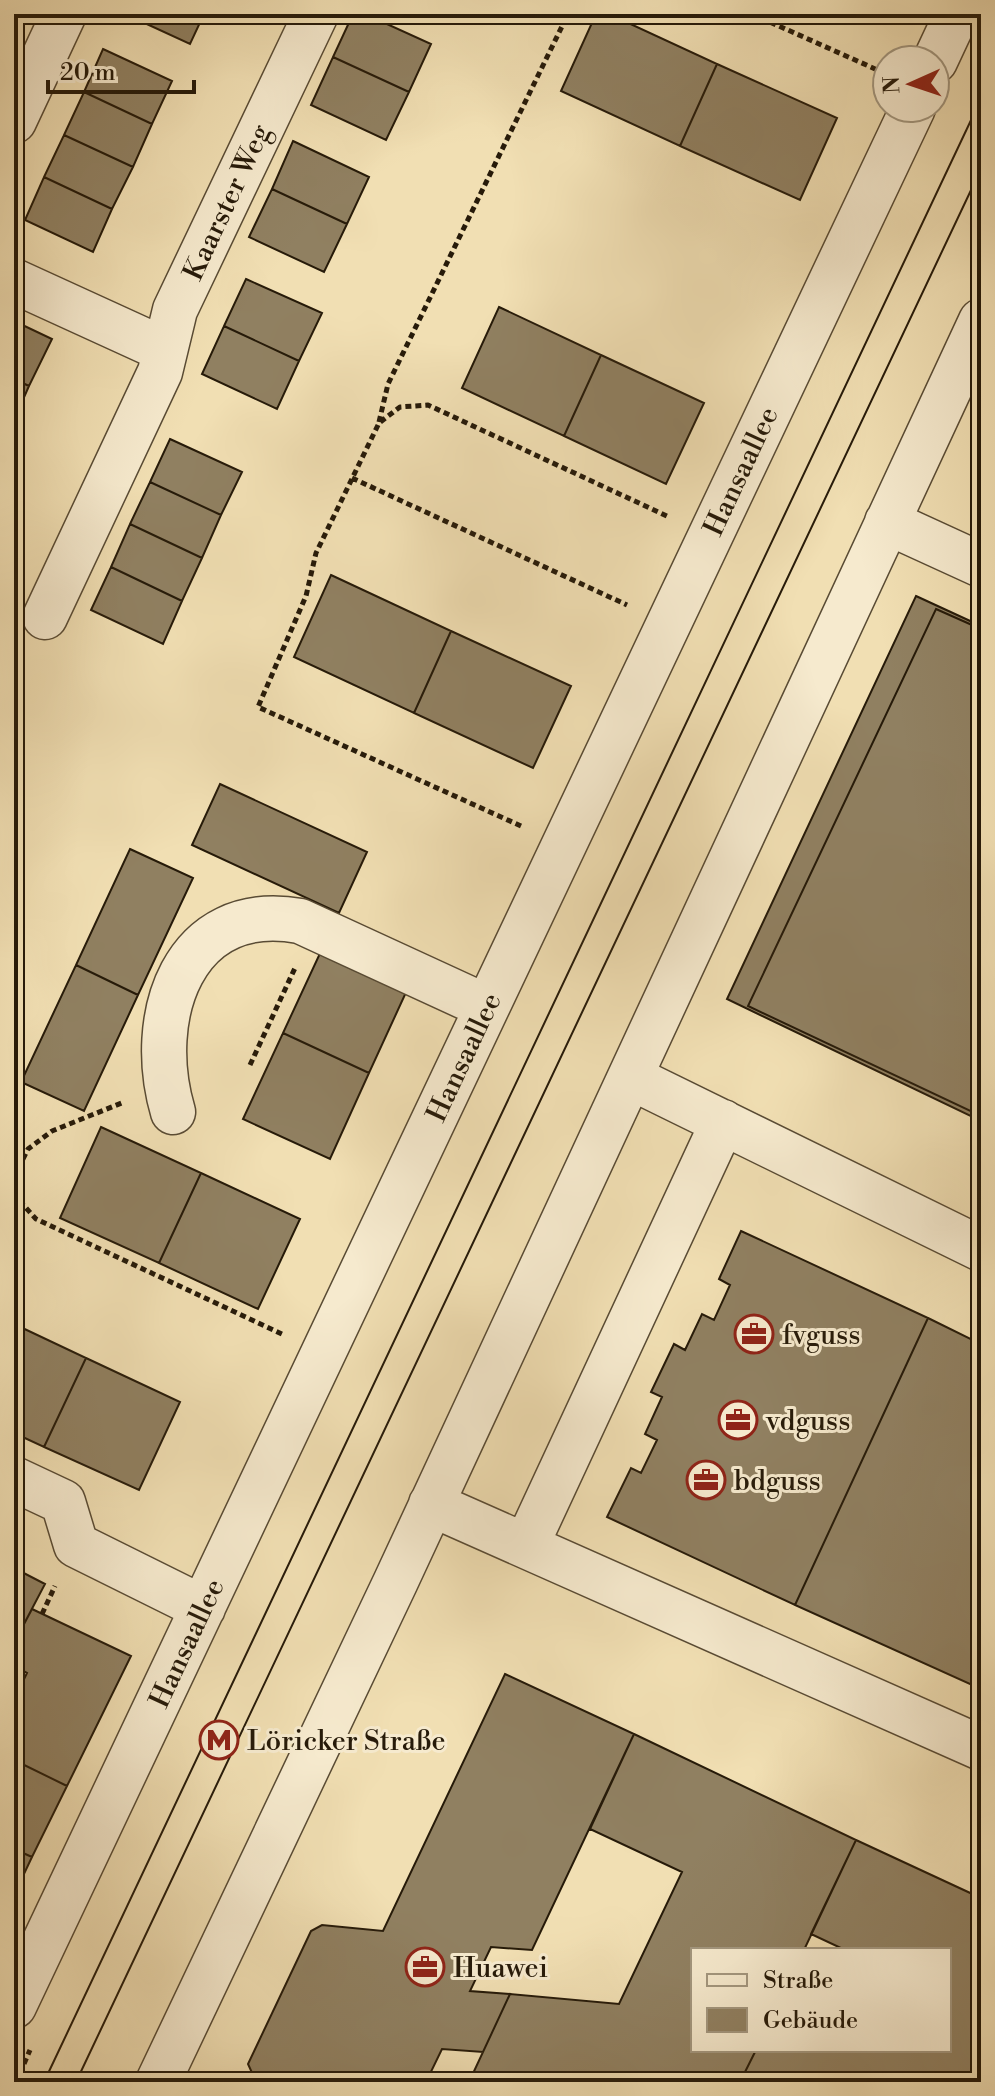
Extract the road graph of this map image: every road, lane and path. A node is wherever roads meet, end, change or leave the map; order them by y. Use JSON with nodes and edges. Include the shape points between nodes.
{"nodes":[{"id":1,"x":64,"y":14,"type":"edge"},
{"id":2,"x":316,"y":14,"type":"edge"},
{"id":3,"x":568,"y":14,"type":"edge"},
{"id":4,"x":752,"y":14,"type":"edge"},
{"id":5,"x":957,"y":14,"type":"edge"},
{"id":6,"x":943,"y":44,"type":"edge"},
{"id":7,"x":871,"y":67,"type":"edge"},
{"id":8,"x":20,"y":96,"type":"edge"},
{"id":9,"x":905,"y":124,"type":"edge"},
{"id":10,"x":14,"y":281,"type":"edge"},
{"id":11,"x":981,"y":321,"type":"edge"},
{"id":12,"x":165,"y":350,"type":"junction"},
{"id":13,"x":379,"y":423,"type":"junction"},
{"id":14,"x":352,"y":478,"type":"junction"},
{"id":15,"x":887,"y":522,"type":"junction"},
{"id":16,"x":710,"y":536,"type":"junction"},
{"id":17,"x":981,"y":565,"type":"edge"},
{"id":18,"x":45,"y":617,"type":"dead end"},
{"id":19,"x":668,"y":624,"type":"junction"},
{"id":20,"x":563,"y":845,"type":"junction"},
{"id":21,"x":314,"y":928,"type":"junction"},
{"id":22,"x":487,"y":1007,"type":"junction"},
{"id":23,"x":250,"y":1065,"type":"dead end"},
{"id":24,"x":630,"y":1077,"type":"junction"},
{"id":25,"x":170,"y":1100,"type":"joint"},
{"id":26,"x":723,"y":1122,"type":"junction"},
{"id":27,"x":14,"y":1179,"type":"edge"},
{"id":28,"x":981,"y":1249,"type":"edge"},
{"id":29,"x":323,"y":1353,"type":"junction"},
{"id":30,"x":14,"y":1479,"type":"edge"},
{"id":31,"x":431,"y":1504,"type":"junction"},
{"id":32,"x":526,"y":1546,"type":"junction"},
{"id":33,"x":203,"y":1608,"type":"junction"},
{"id":34,"x":981,"y":1748,"type":"edge"},
{"id":35,"x":14,"y":2006,"type":"edge"},
{"id":36,"x":158,"y":2082,"type":"edge"}],
"edges":[{"from":1,"to":8,"type":"street"},
{"from":2,"to":12,"type":"street","name":"Kaarster Weg","via":[[175,310]]},
{"from":3,"to":13,"type":"path","via":[[388,384]]},
{"from":4,"to":7,"type":"path"},
{"from":5,"to":6,"type":"street"},
{"from":9,"to":16,"type":"street","name":"Hansaallee"},
{"from":10,"to":12,"type":"street"},
{"from":11,"to":15,"type":"street"},
{"from":12,"to":18,"type":"street","name":"Kaarster Weg","via":[[160,372]]},
{"from":13,"to":14,"type":"path"},
{"from":13,"to":16,"type":"path","via":[[400,407],[428,405]]},
{"from":14,"to":19,"type":"path"},
{"from":14,"to":20,"type":"path","via":[[316,553],[306,596],[258,707]]},
{"from":15,"to":17,"type":"street"},
{"from":15,"to":24,"type":"street"},
{"from":16,"to":19,"type":"street","name":"Hansaallee"},
{"from":19,"to":20,"type":"street","name":"Hansaallee"},
{"from":20,"to":22,"type":"street","name":"Hansaallee"},
{"from":21,"to":22,"type":"street"},
{"from":21,"to":23,"type":"path"},
{"from":21,"to":25,"type":"street","via":[[276,917],[245,920],[223,928],[190,959],[167,1010],[163,1062]]},
{"from":22,"to":29,"type":"street","name":"Hansaallee"},
{"from":24,"to":26,"type":"street"},
{"from":24,"to":31,"type":"street"},
{"from":25,"to":27,"type":"path","via":[[52,1131],[28,1149]]},
{"from":26,"to":28,"type":"street"},
{"from":26,"to":32,"type":"street"},
{"from":27,"to":29,"type":"path","via":[[17,1198],[36,1219]]},
{"from":29,"to":33,"type":"street","name":"Hansaallee"},
{"from":30,"to":33,"type":"street","via":[[63,1502],[76,1545]]},
{"from":31,"to":32,"type":"street"},
{"from":31,"to":36,"type":"street"},
{"from":32,"to":34,"type":"street"},
{"from":33,"to":35,"type":"street","name":"Hansaallee"}]}
